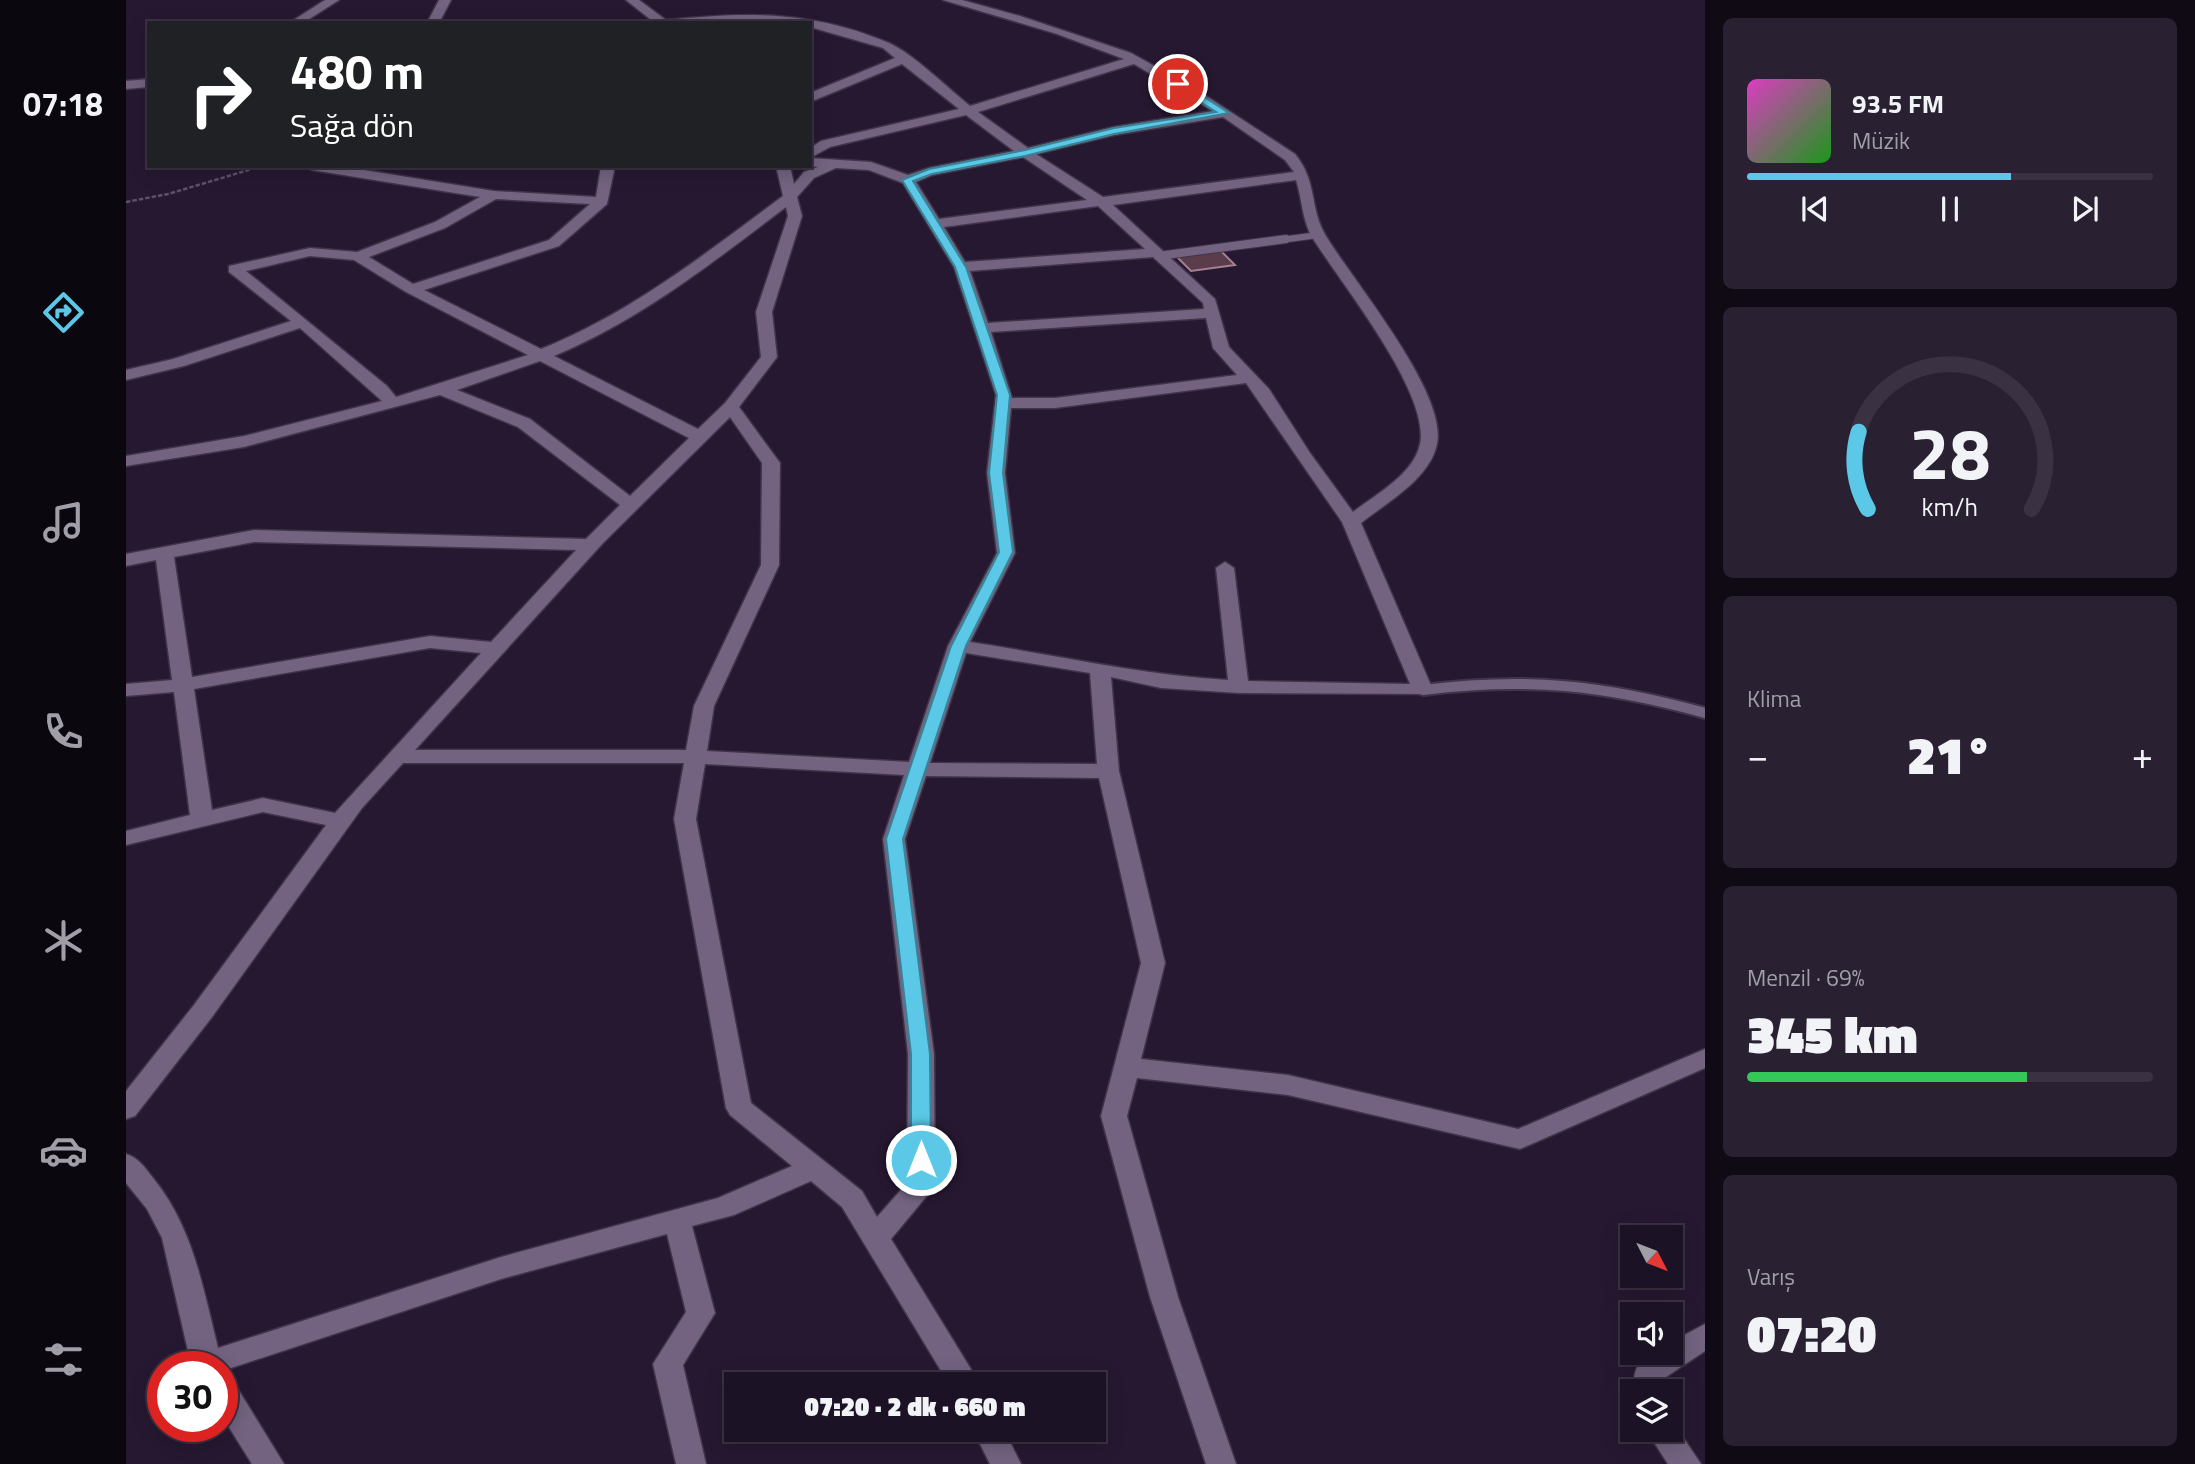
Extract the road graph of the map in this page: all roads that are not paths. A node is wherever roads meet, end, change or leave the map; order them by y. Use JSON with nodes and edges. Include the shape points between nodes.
{"nodes":[{"id":1,"x":333,"y":0,"type":"edge"},
{"id":2,"x":445,"y":0,"type":"edge"},
{"id":3,"x":632,"y":0,"type":"edge"},
{"id":4,"x":949,"y":0,"type":"edge"},
{"id":5,"x":298,"y":21,"type":"edge"},
{"id":6,"x":434,"y":21,"type":"edge"},
{"id":7,"x":661,"y":21,"type":"edge"},
{"id":8,"x":689,"y":21,"type":"edge"},
{"id":9,"x":803,"y":21,"type":"edge"},
{"id":10,"x":812,"y":24,"type":"edge"},
{"id":11,"x":904,"y":59,"type":"junction"},
{"id":12,"x":1135,"y":60,"type":"junction"},
{"id":13,"x":147,"y":83,"type":"edge"},
{"id":14,"x":126,"y":85,"type":"edge"},
{"id":15,"x":812,"y":97,"type":"edge"},
{"id":16,"x":970,"y":110,"type":"junction"},
{"id":17,"x":1225,"y":113,"type":"junction"},
{"id":18,"x":812,"y":153,"type":"edge"},
{"id":19,"x":1025,"y":153,"type":"junction"},
{"id":20,"x":812,"y":162,"type":"edge"},
{"id":21,"x":837,"y":164,"type":"junction"},
{"id":22,"x":325,"y":168,"type":"edge"},
{"id":23,"x":608,"y":168,"type":"edge"},
{"id":24,"x":783,"y":168,"type":"edge"},
{"id":25,"x":1303,"y":175,"type":"junction"},
{"id":26,"x":908,"y":180,"type":"junction"},
{"id":27,"x":494,"y":195,"type":"junction"},
{"id":28,"x":790,"y":197,"type":"junction"},
{"id":29,"x":602,"y":201,"type":"junction"},
{"id":30,"x":1099,"y":202,"type":"junction"},
{"id":31,"x":934,"y":224,"type":"junction"},
{"id":32,"x":1318,"y":235,"type":"junction"},
{"id":33,"x":1156,"y":254,"type":"junction"},
{"id":34,"x":358,"y":256,"type":"junction"},
{"id":35,"x":961,"y":267,"type":"junction"},
{"id":36,"x":411,"y":289,"type":"junction"},
{"id":37,"x":1213,"y":313,"type":"junction"},
{"id":38,"x":302,"y":322,"type":"junction"},
{"id":39,"x":981,"y":328,"type":"junction"},
{"id":40,"x":537,"y":355,"type":"junction"},
{"id":41,"x":126,"y":375,"type":"edge"},
{"id":42,"x":1249,"y":378,"type":"junction"},
{"id":43,"x":441,"y":389,"type":"junction"},
{"id":44,"x":392,"y":402,"type":"junction"},
{"id":45,"x":1003,"y":403,"type":"junction"},
{"id":46,"x":731,"y":407,"type":"junction"},
{"id":47,"x":700,"y":438,"type":"junction"},
{"id":48,"x":126,"y":461,"type":"edge"},
{"id":49,"x":631,"y":505,"type":"junction"},
{"id":50,"x":1351,"y":522,"type":"junction"},
{"id":51,"x":590,"y":545,"type":"junction"},
{"id":52,"x":164,"y":554,"type":"junction"},
{"id":53,"x":126,"y":560,"type":"edge"},
{"id":54,"x":1225,"y":568,"type":"dead end"},
{"id":55,"x":958,"y":646,"type":"junction"},
{"id":56,"x":496,"y":648,"type":"junction"},
{"id":57,"x":1100,"y":668,"type":"junction"},
{"id":58,"x":183,"y":685,"type":"junction"},
{"id":59,"x":1239,"y":687,"type":"junction"},
{"id":60,"x":126,"y":690,"type":"edge"},
{"id":61,"x":1423,"y":690,"type":"junction"},
{"id":62,"x":1705,"y":713,"type":"edge"},
{"id":63,"x":397,"y":756,"type":"junction"},
{"id":64,"x":695,"y":757,"type":"junction"},
{"id":65,"x":918,"y":769,"type":"junction"},
{"id":66,"x":1108,"y":771,"type":"junction"},
{"id":67,"x":202,"y":820,"type":"junction"},
{"id":68,"x":340,"y":821,"type":"junction"},
{"id":69,"x":126,"y":838,"type":"edge"},
{"id":70,"x":1705,"y":1058,"type":"edge"},
{"id":71,"x":1126,"y":1067,"type":"junction"},
{"id":72,"x":126,"y":1109,"type":"edge"},
{"id":73,"x":126,"y":1164,"type":"edge"},
{"id":74,"x":814,"y":1168,"type":"junction"},
{"id":75,"x":677,"y":1220,"type":"junction"},
{"id":76,"x":876,"y":1237,"type":"junction"},
{"id":77,"x":1705,"y":1336,"type":"edge"},
{"id":78,"x":204,"y":1351,"type":"edge"},
{"id":79,"x":238,"y":1355,"type":"edge"},
{"id":80,"x":958,"y":1372,"type":"edge"},
{"id":81,"x":1648,"y":1379,"type":"edge"},
{"id":82,"x":238,"y":1415,"type":"edge"},
{"id":83,"x":995,"y":1442,"type":"edge"},
{"id":84,"x":1670,"y":1442,"type":"edge"},
{"id":85,"x":270,"y":1464,"type":"edge"},
{"id":86,"x":691,"y":1464,"type":"edge"},
{"id":87,"x":1006,"y":1464,"type":"edge"},
{"id":88,"x":1221,"y":1464,"type":"edge"},
{"id":89,"x":1686,"y":1464,"type":"edge"}],
"edges":[{"from":1,"to":5,"type":"street"},
{"from":2,"to":6,"type":"street"},
{"from":3,"to":7,"type":"street"},
{"from":4,"to":12,"type":"street","via":[[1077,37]]},
{"from":8,"to":9,"type":"street","via":[[753,16]]},
{"from":10,"to":11,"type":"street","via":[[887,46]]},
{"from":11,"to":15,"type":"street"},
{"from":11,"to":16,"type":"street"},
{"from":12,"to":16,"type":"street"},
{"from":12,"to":17,"type":"street"},
{"from":13,"to":14,"type":"street"},
{"from":16,"to":18,"type":"street","via":[[826,144]]},
{"from":16,"to":19,"type":"street"},
{"from":17,"to":19,"type":"street","via":[[1114,131]]},
{"from":17,"to":25,"type":"street","via":[[1290,157]]},
{"from":19,"to":26,"type":"street"},
{"from":19,"to":30,"type":"street"},
{"from":20,"to":21,"type":"street"},
{"from":21,"to":26,"type":"street","via":[[871,166]]},
{"from":21,"to":28,"type":"street","via":[[808,176]]},
{"from":22,"to":27,"type":"street"},
{"from":23,"to":29,"type":"street"},
{"from":24,"to":28,"type":"street"},
{"from":25,"to":30,"type":"street"},
{"from":25,"to":32,"type":"street","via":[[1311,222]]},
{"from":26,"to":31,"type":"street"},
{"from":27,"to":29,"type":"street"},
{"from":27,"to":34,"type":"street","via":[[440,225]]},
{"from":28,"to":40,"type":"street","via":[[630,311]]},
{"from":28,"to":46,"type":"street","via":[[795,216],[764,312],[769,357]]},
{"from":29,"to":36,"type":"street","via":[[554,243]]},
{"from":30,"to":31,"type":"street"},
{"from":30,"to":33,"type":"street"},
{"from":31,"to":35,"type":"street"},
{"from":32,"to":33,"type":"lane"},
{"from":32,"to":50,"type":"street","via":[[1398,350],[1432,429],[1419,463]]},
{"from":33,"to":35,"type":"street"},
{"from":33,"to":37,"type":"street","via":[[1210,302]]},
{"from":34,"to":36,"type":"street"},
{"from":34,"to":38,"type":"street","via":[[310,253],[234,269]]},
{"from":35,"to":39,"type":"street"},
{"from":36,"to":40,"type":"street"},
{"from":37,"to":39,"type":"street"},
{"from":37,"to":42,"type":"street","via":[[1221,348]]},
{"from":38,"to":41,"type":"street","via":[[178,363]]},
{"from":38,"to":44,"type":"street"},
{"from":39,"to":45,"type":"street"},
{"from":40,"to":43,"type":"street"},
{"from":40,"to":47,"type":"street"},
{"from":42,"to":45,"type":"street","via":[[1055,403]]},
{"from":42,"to":50,"type":"street"},
{"from":43,"to":44,"type":"street"},
{"from":43,"to":49,"type":"street","via":[[524,423]]},
{"from":44,"to":48,"type":"street","via":[[255,438]]},
{"from":45,"to":55,"type":"street","via":[[996,473],[1006,552]]},
{"from":46,"to":47,"type":"street"},
{"from":46,"to":64,"type":"street","via":[[771,463],[770,565],[704,706]]},
{"from":47,"to":49,"type":"street"},
{"from":49,"to":51,"type":"street"},
{"from":50,"to":61,"type":"street"},
{"from":51,"to":52,"type":"street","via":[[254,536]]},
{"from":51,"to":56,"type":"street"},
{"from":52,"to":53,"type":"street"},
{"from":52,"to":58,"type":"street"},
{"from":54,"to":59,"type":"street"},
{"from":55,"to":57,"type":"street"},
{"from":55,"to":65,"type":"street"},
{"from":56,"to":58,"type":"street","via":[[430,642]]},
{"from":56,"to":63,"type":"street"},
{"from":57,"to":59,"type":"street","via":[[1161,682]]},
{"from":57,"to":66,"type":"street"},
{"from":58,"to":60,"type":"street"},
{"from":58,"to":67,"type":"street"},
{"from":59,"to":61,"type":"street"},
{"from":61,"to":62,"type":"lane","via":[[1545,683],[1629,694]]},
{"from":63,"to":64,"type":"street"},
{"from":63,"to":68,"type":"street"},
{"from":64,"to":65,"type":"street"},
{"from":64,"to":74,"type":"street","via":[[684,819],[739,1108]]},
{"from":65,"to":66,"type":"street"},
{"from":65,"to":76,"type":"street","via":[[894,839],[921,1054],[921,1186]]},
{"from":66,"to":71,"type":"street","via":[[1153,963]]},
{"from":67,"to":68,"type":"street","via":[[263,805]]},
{"from":67,"to":69,"type":"street"},
{"from":68,"to":72,"type":"street"},
{"from":70,"to":71,"type":"street","via":[[1520,1139],[1288,1085]]},
{"from":71,"to":88,"type":"street","via":[[1114,1116],[1164,1297]]},
{"from":73,"to":78,"type":"street","via":[[158,1202],[176,1238]]},
{"from":74,"to":75,"type":"street","via":[[723,1207]]},
{"from":74,"to":76,"type":"street","via":[[852,1199]]},
{"from":75,"to":79,"type":"street","via":[[501,1268]]},
{"from":75,"to":86,"type":"street","via":[[701,1312],[668,1364]]},
{"from":76,"to":80,"type":"street"},
{"from":77,"to":81,"type":"street","via":[[1648,1373]]},
{"from":82,"to":85,"type":"street"},
{"from":83,"to":87,"type":"street"},
{"from":84,"to":89,"type":"street"}]}
